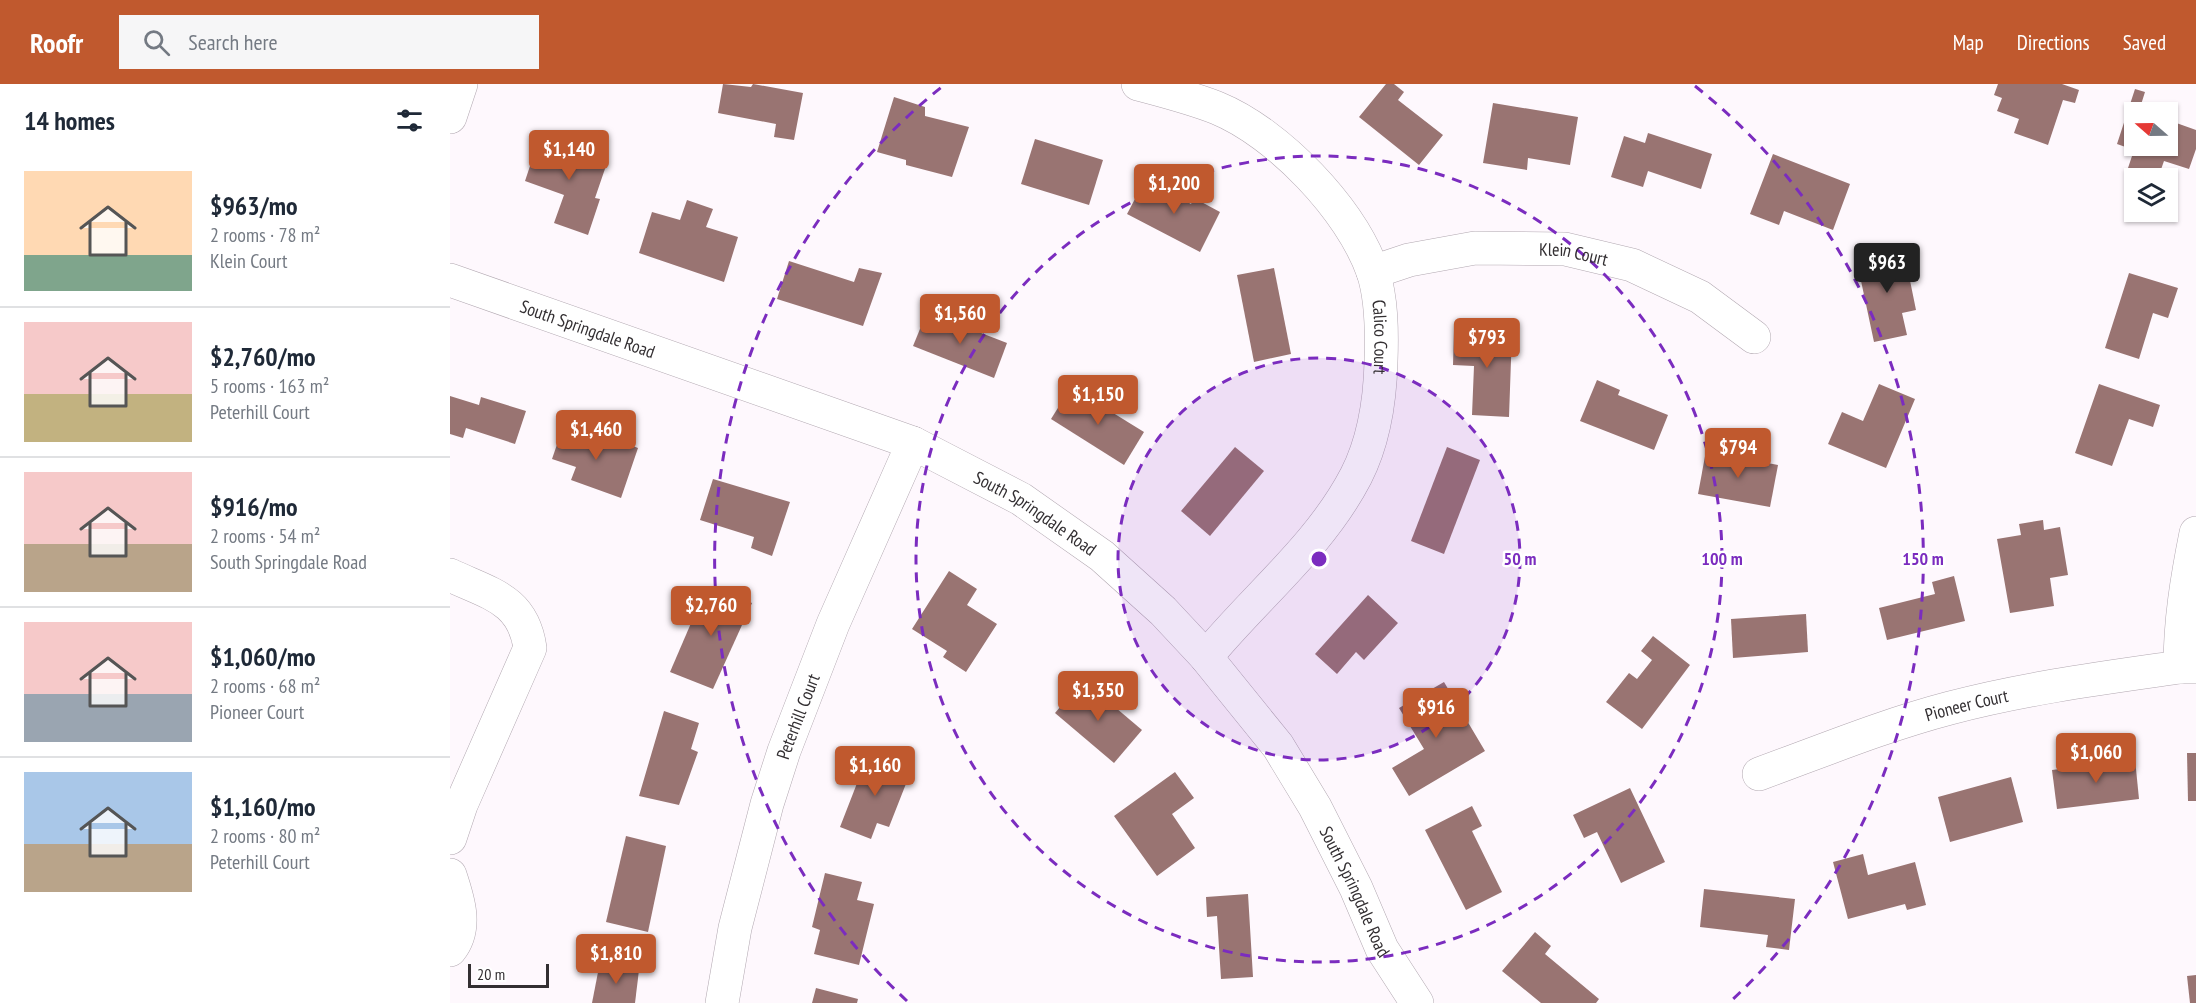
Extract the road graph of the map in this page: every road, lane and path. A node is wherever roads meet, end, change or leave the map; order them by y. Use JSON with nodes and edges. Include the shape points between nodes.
{"nodes":[{"id":1,"x":462,"y":84,"type":"edge"},
{"id":2,"x":1138,"y":84,"type":"edge"},
{"id":3,"x":450,"y":117,"type":"edge"},
{"id":4,"x":1373,"y":272,"type":"junction"},
{"id":5,"x":450,"y":280,"type":"edge"},
{"id":6,"x":1754,"y":337,"type":"dead end"},
{"id":7,"x":913,"y":443,"type":"junction"},
{"id":8,"x":2196,"y":533,"type":"edge"},
{"id":9,"x":450,"y":575,"type":"edge"},
{"id":10,"x":1206,"y":657,"type":"junction"},
{"id":11,"x":2188,"y":667,"type":"edge"},
{"id":12,"x":1759,"y":774,"type":"dead end"},
{"id":13,"x":450,"y":838,"type":"edge"},
{"id":14,"x":450,"y":875,"type":"edge"},
{"id":15,"x":450,"y":950,"type":"edge"},
{"id":16,"x":1404,"y":998,"type":"edge"},
{"id":17,"x":722,"y":1003,"type":"edge"}],
"edges":[{"from":1,"to":3,"type":"street"},
{"from":2,"to":4,"type":"street","name":"Calico Court","via":[[1218,109],[1275,142],[1319,184]]},
{"from":4,"to":6,"type":"street","name":"Klein Court","via":[[1409,260],[1475,248],[1565,249],[1632,265],[1700,297]]},
{"from":4,"to":10,"type":"street","name":"Calico Court","via":[[1382,343],[1381,386],[1374,426],[1358,474],[1333,517],[1304,552]]},
{"from":5,"to":7,"type":"street","name":"South Springdale Road"},
{"from":7,"to":10,"type":"street","name":"South Springdale Road","via":[[1021,499],[1102,556],[1163,610]]},
{"from":7,"to":17,"type":"street","name":"Peterhill Court","via":[[833,624],[784,751],[735,928]]},
{"from":8,"to":11,"type":"street","via":[[2180,633]]},
{"from":9,"to":13,"type":"street","via":[[510,604],[527,626],[530,648]]},
{"from":10,"to":16,"type":"street","name":"South Springdale Road","via":[[1278,746],[1315,807]]},
{"from":11,"to":12,"type":"street","name":"Pioneer Court","via":[[2029,690],[1949,708]]},
{"from":14,"to":15,"type":"street","via":[[461,906],[457,941]]}]}
